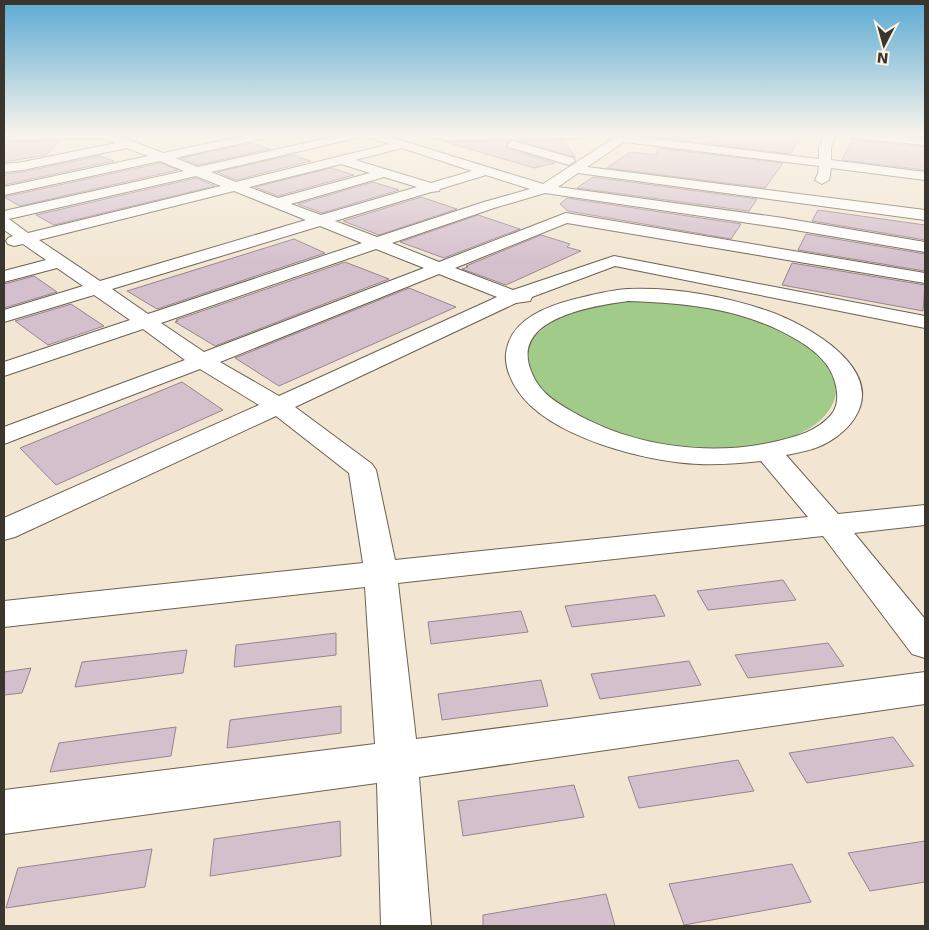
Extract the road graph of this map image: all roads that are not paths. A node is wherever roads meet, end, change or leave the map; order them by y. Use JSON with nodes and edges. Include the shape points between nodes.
{"nodes":[{"id":1,"x":67,"y":177,"type":"edge"},
{"id":2,"x":169,"y":177,"type":"edge"},
{"id":3,"x":212,"y":177,"type":"edge"},
{"id":4,"x":269,"y":177,"type":"edge"},
{"id":5,"x":368,"y":177,"type":"edge"},
{"id":6,"x":399,"y":177,"type":"edge"},
{"id":7,"x":464,"y":177,"type":"edge"},
{"id":8,"x":510,"y":177,"type":"edge"},
{"id":9,"x":558,"y":177,"type":"edge"},
{"id":10,"x":647,"y":177,"type":"edge"},
{"id":11,"x":821,"y":177,"type":"edge"},
{"id":12,"x":651,"y":178,"type":"joint"},
{"id":13,"x":234,"y":186,"type":"junction"},
{"id":14,"x":432,"y":187,"type":"junction"},
{"id":15,"x":545,"y":189,"type":"junction"},
{"id":16,"x":4,"y":191,"type":"edge"},
{"id":17,"x":450,"y":193,"type":"dead end"},
{"id":18,"x":799,"y":198,"type":"junction"},
{"id":19,"x":470,"y":199,"type":"dead end"},
{"id":20,"x":277,"y":203,"type":"junction"},
{"id":21,"x":489,"y":205,"type":"junction"},
{"id":22,"x":925,"y":215,"type":"edge"},
{"id":23,"x":4,"y":216,"type":"edge"},
{"id":24,"x":321,"y":221,"type":"junction"},
{"id":25,"x":558,"y":221,"type":"junction"},
{"id":26,"x":4,"y":223,"type":"edge"},
{"id":27,"x":783,"y":223,"type":"junction"},
{"id":28,"x":590,"y":236,"type":"dead end"},
{"id":29,"x":25,"y":238,"type":"junction"},
{"id":30,"x":4,"y":243,"type":"edge"},
{"id":31,"x":378,"y":243,"type":"junction"},
{"id":32,"x":925,"y":247,"type":"edge"},
{"id":33,"x":60,"y":262,"type":"junction"},
{"id":34,"x":440,"y":268,"type":"junction"},
{"id":35,"x":4,"y":278,"type":"edge"},
{"id":36,"x":756,"y":278,"type":"junction"},
{"id":37,"x":925,"y":278,"type":"edge"},
{"id":38,"x":97,"y":288,"type":"junction"},
{"id":39,"x":513,"y":297,"type":"junction"},
{"id":40,"x":592,"y":300,"type":"junction"},
{"id":41,"x":4,"y":316,"type":"edge"},
{"id":42,"x":145,"y":321,"type":"junction"},
{"id":43,"x":925,"y":322,"type":"edge"},
{"id":44,"x":524,"y":332,"type":"junction"},
{"id":45,"x":202,"y":361,"type":"junction"},
{"id":46,"x":4,"y":369,"type":"edge"},
{"id":47,"x":278,"y":406,"type":"junction"},
{"id":48,"x":4,"y":436,"type":"edge"},
{"id":49,"x":769,"y":453,"type":"junction"},
{"id":50,"x":925,"y":516,"type":"edge"},
{"id":51,"x":831,"y":526,"type":"junction"},
{"id":52,"x":4,"y":530,"type":"edge"},
{"id":53,"x":382,"y":574,"type":"junction"},
{"id":54,"x":4,"y":614,"type":"edge"},
{"id":55,"x":925,"y":644,"type":"edge"},
{"id":56,"x":925,"y":688,"type":"edge"},
{"id":57,"x":397,"y":761,"type":"junction"},
{"id":58,"x":4,"y":812,"type":"edge"},
{"id":59,"x":406,"y":926,"type":"edge"}],
"edges":[{"from":1,"to":16,"type":"street"},
{"from":2,"to":23,"type":"street"},
{"from":3,"to":13,"type":"street"},
{"from":4,"to":13,"type":"street"},
{"from":5,"to":20,"type":"street"},
{"from":6,"to":14,"type":"street"},
{"from":7,"to":14,"type":"street"},
{"from":8,"to":15,"type":"street"},
{"from":9,"to":15,"type":"street"},
{"from":10,"to":12,"type":"street"},
{"from":11,"to":18,"type":"street"},
{"from":12,"to":18,"type":"street"},
{"from":13,"to":20,"type":"street"},
{"from":13,"to":29,"type":"street"},
{"from":14,"to":17,"type":"street"},
{"from":14,"to":24,"type":"street"},
{"from":15,"to":21,"type":"street"},
{"from":15,"to":25,"type":"street"},
{"from":15,"to":27,"type":"street"},
{"from":18,"to":22,"type":"street"},
{"from":18,"to":27,"type":"street"},
{"from":19,"to":21,"type":"street"},
{"from":20,"to":24,"type":"street"},
{"from":21,"to":25,"type":"street"},
{"from":21,"to":31,"type":"street"},
{"from":24,"to":31,"type":"street"},
{"from":24,"to":38,"type":"street"},
{"from":25,"to":28,"type":"street"},
{"from":25,"to":34,"type":"street"},
{"from":25,"to":36,"type":"street"},
{"from":26,"to":29,"type":"street"},
{"from":27,"to":32,"type":"street"},
{"from":27,"to":36,"type":"street"},
{"from":29,"to":30,"type":"street"},
{"from":29,"to":33,"type":"street"},
{"from":31,"to":34,"type":"street"},
{"from":31,"to":42,"type":"street"},
{"from":33,"to":35,"type":"street"},
{"from":33,"to":38,"type":"street"},
{"from":34,"to":39,"type":"street"},
{"from":34,"to":45,"type":"street"},
{"from":36,"to":37,"type":"street"},
{"from":36,"to":39,"type":"street","via":[[609,255]]},
{"from":36,"to":40,"type":"street","via":[[706,300],[628,295]]},
{"from":36,"to":43,"type":"street"},
{"from":36,"to":49,"type":"street","via":[[785,324],[819,344],[842,368],[851,393],[843,418],[815,439]]},
{"from":38,"to":41,"type":"street"},
{"from":38,"to":42,"type":"street"},
{"from":39,"to":40,"type":"street"},
{"from":39,"to":44,"type":"street"},
{"from":39,"to":47,"type":"street"},
{"from":40,"to":44,"type":"street","via":[[564,307],[541,318]]},
{"from":42,"to":45,"type":"street"},
{"from":42,"to":46,"type":"street"},
{"from":44,"to":49,"type":"street","via":[[515,355],[522,380],[546,407],[589,431],[646,449],[709,457]]},
{"from":45,"to":47,"type":"street"},
{"from":45,"to":48,"type":"street"},
{"from":47,"to":52,"type":"street"},
{"from":47,"to":53,"type":"street","via":[[362,470]]},
{"from":49,"to":51,"type":"street"},
{"from":50,"to":51,"type":"street"},
{"from":51,"to":53,"type":"street"},
{"from":51,"to":55,"type":"street"},
{"from":53,"to":54,"type":"street"},
{"from":53,"to":57,"type":"street"},
{"from":56,"to":57,"type":"street"},
{"from":57,"to":58,"type":"street"},
{"from":57,"to":59,"type":"street"}]}
